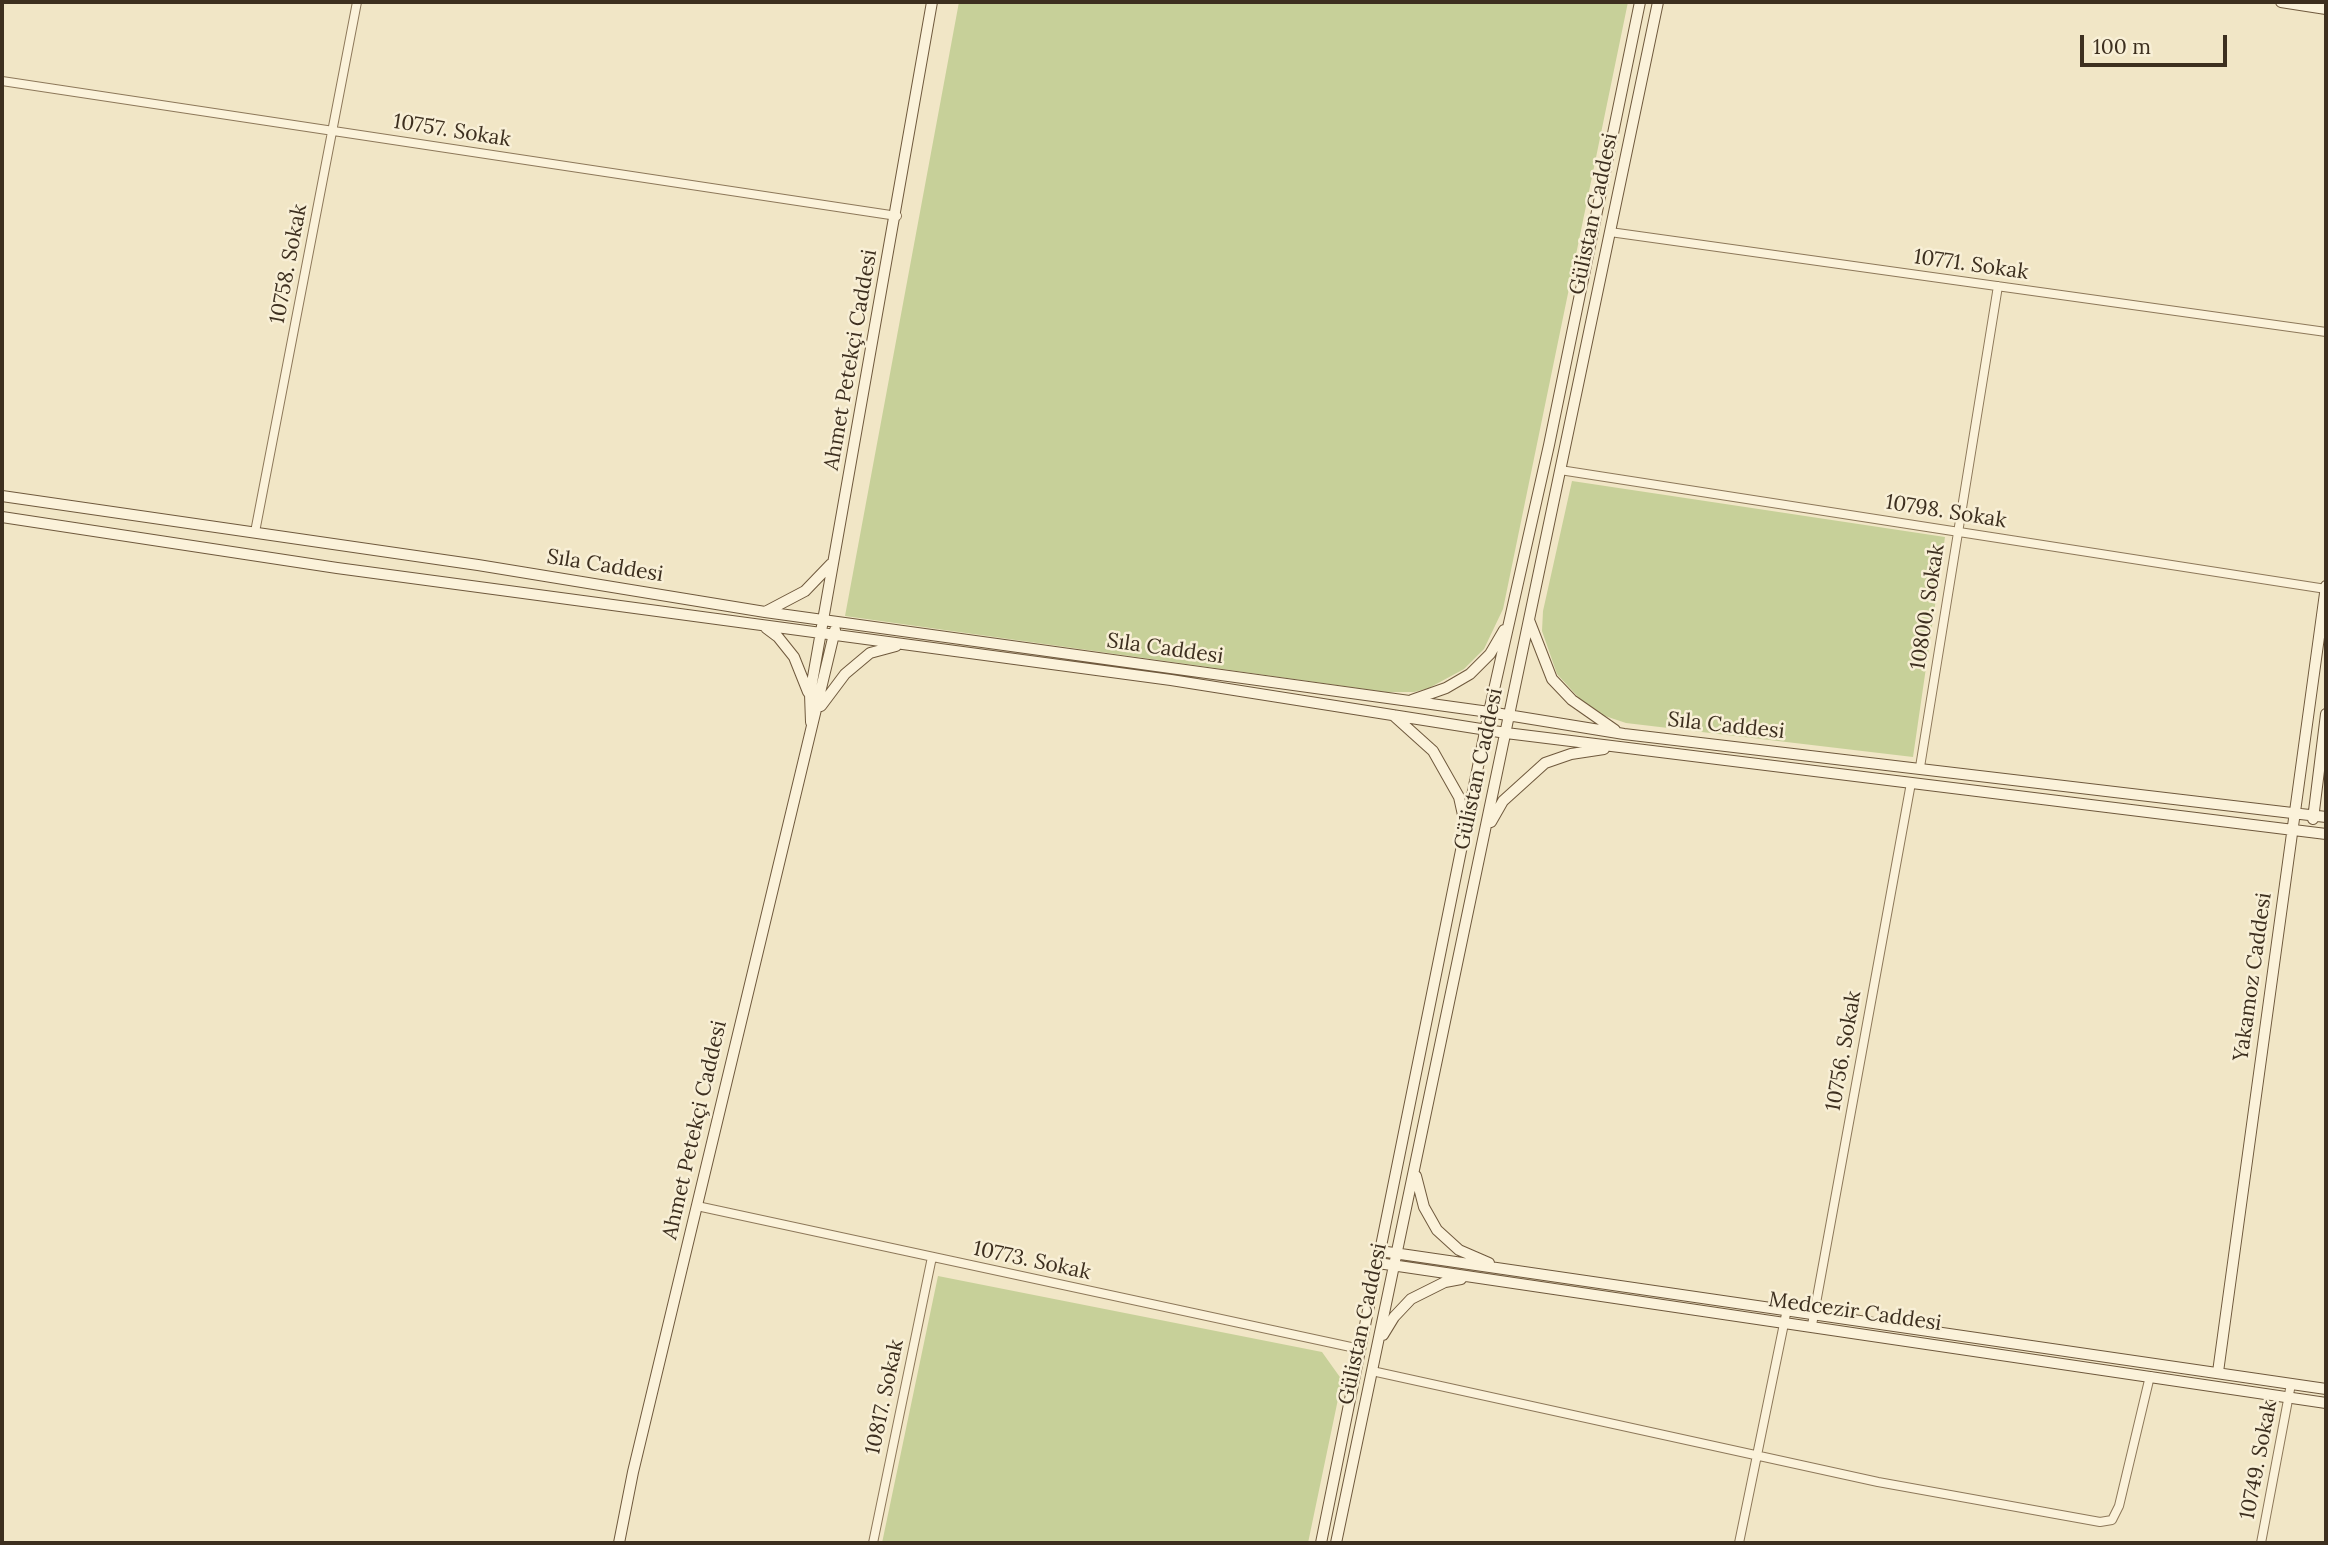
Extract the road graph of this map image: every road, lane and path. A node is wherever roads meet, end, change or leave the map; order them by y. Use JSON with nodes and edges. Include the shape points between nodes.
{"nodes":[{"id":1,"x":356,"y":2,"type":"edge"},
{"id":2,"x":932,"y":2,"type":"edge"},
{"id":3,"x":1640,"y":2,"type":"edge"},
{"id":4,"x":1658,"y":2,"type":"edge"},
{"id":5,"x":2281,"y":2,"type":"edge"},
{"id":6,"x":2326,"y":9,"type":"edge"},
{"id":7,"x":2,"y":80,"type":"edge"},
{"id":8,"x":332,"y":130,"type":"junction"},
{"id":9,"x":897,"y":216,"type":"junction"},
{"id":10,"x":1610,"y":232,"type":"junction"},
{"id":11,"x":1998,"y":286,"type":"junction"},
{"id":12,"x":2326,"y":332,"type":"edge"},
{"id":13,"x":1560,"y":470,"type":"junction"},
{"id":14,"x":2,"y":496,"type":"edge"},
{"id":15,"x":2,"y":517,"type":"edge"},
{"id":16,"x":1958,"y":532,"type":"junction"},
{"id":17,"x":256,"y":533,"type":"junction"},
{"id":18,"x":835,"y":558,"type":"junction"},
{"id":19,"x":2326,"y":587,"type":"edge"},
{"id":20,"x":765,"y":612,"type":"junction"},
{"id":21,"x":1528,"y":615,"type":"junction"},
{"id":22,"x":1510,"y":618,"type":"junction"},
{"id":23,"x":824,"y":620,"type":"junction"},
{"id":24,"x":837,"y":622,"type":"junction"},
{"id":25,"x":764,"y":626,"type":"junction"},
{"id":26,"x":821,"y":634,"type":"junction"},
{"id":27,"x":834,"y":636,"type":"junction"},
{"id":28,"x":900,"y":644,"type":"junction"},
{"id":29,"x":1402,"y":702,"type":"junction"},
{"id":30,"x":813,"y":710,"type":"junction"},
{"id":31,"x":1489,"y":712,"type":"junction"},
{"id":32,"x":1391,"y":714,"type":"junction"},
{"id":33,"x":2326,"y":714,"type":"edge"},
{"id":34,"x":1511,"y":716,"type":"junction"},
{"id":35,"x":1486,"y":728,"type":"junction"},
{"id":36,"x":1506,"y":733,"type":"junction"},
{"id":37,"x":1623,"y":734,"type":"junction"},
{"id":38,"x":1618,"y":746,"type":"junction"},
{"id":39,"x":1920,"y":767,"type":"junction"},
{"id":40,"x":1911,"y":783,"type":"junction"},
{"id":41,"x":2295,"y":813,"type":"junction"},
{"id":42,"x":2314,"y":815,"type":"junction"},
{"id":43,"x":2326,"y":817,"type":"edge"},
{"id":44,"x":1466,"y":826,"type":"junction"},
{"id":45,"x":1486,"y":830,"type":"junction"},
{"id":46,"x":2293,"y":830,"type":"junction"},
{"id":47,"x":2311,"y":832,"type":"junction"},
{"id":48,"x":2326,"y":834,"type":"edge"},
{"id":49,"x":1415,"y":1173,"type":"junction"},
{"id":50,"x":697,"y":1206,"type":"junction"},
{"id":51,"x":932,"y":1257,"type":"junction"},
{"id":52,"x":1379,"y":1257,"type":"junction"},
{"id":53,"x":1397,"y":1261,"type":"junction"},
{"id":54,"x":1508,"y":1270,"type":"junction"},
{"id":55,"x":1471,"y":1277,"type":"junction"},
{"id":56,"x":1787,"y":1309,"type":"junction"},
{"id":57,"x":1814,"y":1312,"type":"junction"},
{"id":58,"x":1786,"y":1322,"type":"junction"},
{"id":59,"x":1812,"y":1325,"type":"junction"},
{"id":60,"x":1377,"y":1347,"type":"junction"},
{"id":61,"x":1360,"y":1349,"type":"junction"},
{"id":62,"x":1372,"y":1371,"type":"junction"},
{"id":63,"x":2218,"y":1372,"type":"junction"},
{"id":64,"x":2150,"y":1376,"type":"junction"},
{"id":65,"x":2291,"y":1384,"type":"junction"},
{"id":66,"x":2326,"y":1389,"type":"edge"},
{"id":67,"x":2290,"y":1398,"type":"junction"},
{"id":68,"x":2326,"y":1403,"type":"edge"},
{"id":69,"x":1758,"y":1456,"type":"junction"},
{"id":70,"x":619,"y":1543,"type":"edge"},
{"id":71,"x":873,"y":1543,"type":"edge"},
{"id":72,"x":1321,"y":1543,"type":"edge"},
{"id":73,"x":1336,"y":1543,"type":"edge"},
{"id":74,"x":1739,"y":1543,"type":"edge"},
{"id":75,"x":2261,"y":1543,"type":"edge"}],
"edges":[{"from":1,"to":8,"type":"street","name":"10758. Sokak"},
{"from":2,"to":9,"type":"street","name":"Ahmet Petekçi Caddesi"},
{"from":3,"to":22,"type":"street","name":"Gülistan Caddesi"},
{"from":4,"to":10,"type":"street","name":"Gülistan Caddesi"},
{"from":5,"to":6,"type":"street"},
{"from":7,"to":8,"type":"street","name":"10757. Sokak"},
{"from":8,"to":9,"type":"street","name":"10757. Sokak"},
{"from":8,"to":17,"type":"street","name":"10758. Sokak"},
{"from":9,"to":18,"type":"street","name":"Ahmet Petekçi Caddesi"},
{"from":10,"to":11,"type":"street","name":"10771. Sokak"},
{"from":10,"to":13,"type":"street","name":"Gülistan Caddesi"},
{"from":11,"to":12,"type":"street","name":"10771. Sokak"},
{"from":11,"to":16,"type":"street","name":"10800. Sokak"},
{"from":13,"to":16,"type":"street","name":"10798. Sokak"},
{"from":13,"to":21,"type":"street","name":"Gülistan Caddesi"},
{"from":14,"to":17,"type":"street","name":"Sıla Caddesi"},
{"from":15,"to":25,"type":"street","name":"Sıla Caddesi"},
{"from":16,"to":19,"type":"street","name":"10798. Sokak"},
{"from":16,"to":39,"type":"street","name":"10800. Sokak"},
{"from":17,"to":20,"type":"street","name":"Sıla Caddesi"},
{"from":18,"to":20,"type":"street","via":[[805,591]]},
{"from":18,"to":23,"type":"street","name":"Ahmet Petekçi Caddesi"},
{"from":19,"to":41,"type":"street","name":"Yakamoz Caddesi"},
{"from":20,"to":23,"type":"street","name":"Sıla Caddesi"},
{"from":21,"to":34,"type":"street","name":"Gülistan Caddesi"},
{"from":21,"to":37,"type":"street","via":[[1552,679],[1583,709]]},
{"from":22,"to":29,"type":"street","via":[[1490,654],[1471,674],[1432,694]]},
{"from":22,"to":31,"type":"street","name":"Gülistan Caddesi"},
{"from":23,"to":24,"type":"street","name":"Sıla Caddesi"},
{"from":23,"to":26,"type":"street","name":"Ahmet Petekçi Caddesi"},
{"from":24,"to":27,"type":"street","name":"Ahmet Petekçi Caddesi"},
{"from":24,"to":29,"type":"street","name":"Sıla Caddesi"},
{"from":25,"to":26,"type":"street","name":"Sıla Caddesi"},
{"from":25,"to":30,"type":"street","via":[[800,667]]},
{"from":26,"to":27,"type":"street","name":"Sıla Caddesi"},
{"from":26,"to":30,"type":"street","name":"Ahmet Petekçi Caddesi"},
{"from":27,"to":28,"type":"street","name":"Sıla Caddesi"},
{"from":27,"to":30,"type":"street","name":"Ahmet Petekçi Caddesi"},
{"from":28,"to":30,"type":"street","via":[[870,653]]},
{"from":28,"to":32,"type":"street","name":"Sıla Caddesi"},
{"from":29,"to":31,"type":"street","name":"Sıla Caddesi"},
{"from":30,"to":50,"type":"street","name":"Ahmet Petekçi Caddesi"},
{"from":31,"to":34,"type":"street","name":"Sıla Caddesi"},
{"from":31,"to":35,"type":"street","name":"Gülistan Caddesi"},
{"from":32,"to":35,"type":"street","name":"Sıla Caddesi"},
{"from":32,"to":44,"type":"street","via":[[1433,751],[1459,797]]},
{"from":33,"to":42,"type":"street"},
{"from":34,"to":36,"type":"street","name":"Gülistan Caddesi"},
{"from":34,"to":37,"type":"street","name":"Sıla Caddesi"},
{"from":35,"to":36,"type":"street","name":"Sıla Caddesi"},
{"from":35,"to":44,"type":"street","name":"Gülistan Caddesi"},
{"from":36,"to":38,"type":"street","name":"Sıla Caddesi"},
{"from":36,"to":45,"type":"street","name":"Gülistan Caddesi"},
{"from":37,"to":39,"type":"street","name":"Sıla Caddesi"},
{"from":38,"to":40,"type":"street","name":"Sıla Caddesi"},
{"from":38,"to":45,"type":"street","via":[[1545,763],[1503,801]]},
{"from":39,"to":41,"type":"street","name":"Sıla Caddesi"},
{"from":40,"to":46,"type":"street","name":"Sıla Caddesi"},
{"from":40,"to":57,"type":"street","name":"10756. Sokak"},
{"from":41,"to":42,"type":"street","name":"Sıla Caddesi"},
{"from":41,"to":46,"type":"street","name":"Yakamoz Caddesi"},
{"from":42,"to":43,"type":"street","name":"Sıla Caddesi"},
{"from":42,"to":47,"type":"street"},
{"from":44,"to":52,"type":"street","name":"Gülistan Caddesi"},
{"from":45,"to":49,"type":"street","name":"Gülistan Caddesi"},
{"from":46,"to":47,"type":"street","name":"Sıla Caddesi"},
{"from":46,"to":63,"type":"street","name":"Yakamoz Caddesi"},
{"from":47,"to":48,"type":"street","name":"Sıla Caddesi"},
{"from":49,"to":53,"type":"street","name":"Gülistan Caddesi"},
{"from":49,"to":54,"type":"street","via":[[1424,1207],[1446,1240],[1477,1259]]},
{"from":50,"to":51,"type":"street","name":"10773. Sokak"},
{"from":50,"to":70,"type":"street","name":"Ahmet Petekçi Caddesi"},
{"from":51,"to":61,"type":"street","name":"10773. Sokak"},
{"from":51,"to":71,"type":"street","name":"10817. Sokak"},
{"from":52,"to":53,"type":"street","name":"Medcezir Caddesi"},
{"from":52,"to":61,"type":"street","name":"Gülistan Caddesi"},
{"from":53,"to":54,"type":"street","name":"Medcezir Caddesi"},
{"from":53,"to":55,"type":"street","name":"Medcezir Caddesi"},
{"from":53,"to":60,"type":"street","name":"Gülistan Caddesi"},
{"from":54,"to":56,"type":"street","name":"Medcezir Caddesi"},
{"from":55,"to":58,"type":"street","name":"Medcezir Caddesi"},
{"from":55,"to":60,"type":"street","via":[[1446,1282],[1411,1299]]},
{"from":56,"to":57,"type":"street","name":"Medcezir Caddesi"},
{"from":56,"to":58,"type":"street"},
{"from":57,"to":59,"type":"street","name":"10756. Sokak"},
{"from":57,"to":63,"type":"street","name":"Medcezir Caddesi"},
{"from":58,"to":59,"type":"street","name":"Medcezir Caddesi"},
{"from":58,"to":69,"type":"street"},
{"from":59,"to":64,"type":"street","name":"Medcezir Caddesi"},
{"from":60,"to":62,"type":"street","name":"Gülistan Caddesi"},
{"from":61,"to":72,"type":"street","name":"Gülistan Caddesi"},
{"from":62,"to":69,"type":"street"},
{"from":62,"to":73,"type":"street","name":"Gülistan Caddesi"},
{"from":63,"to":65,"type":"street","name":"Medcezir Caddesi"},
{"from":64,"to":67,"type":"street","name":"Medcezir Caddesi"},
{"from":64,"to":69,"type":"street","via":[[2112,1520],[2100,1522],[1891,1485]]},
{"from":65,"to":66,"type":"street","name":"Medcezir Caddesi"},
{"from":65,"to":67,"type":"street","name":"10749. Sokak"},
{"from":67,"to":68,"type":"street","name":"Medcezir Caddesi"},
{"from":67,"to":75,"type":"street","name":"10749. Sokak"},
{"from":69,"to":74,"type":"street"}]}
